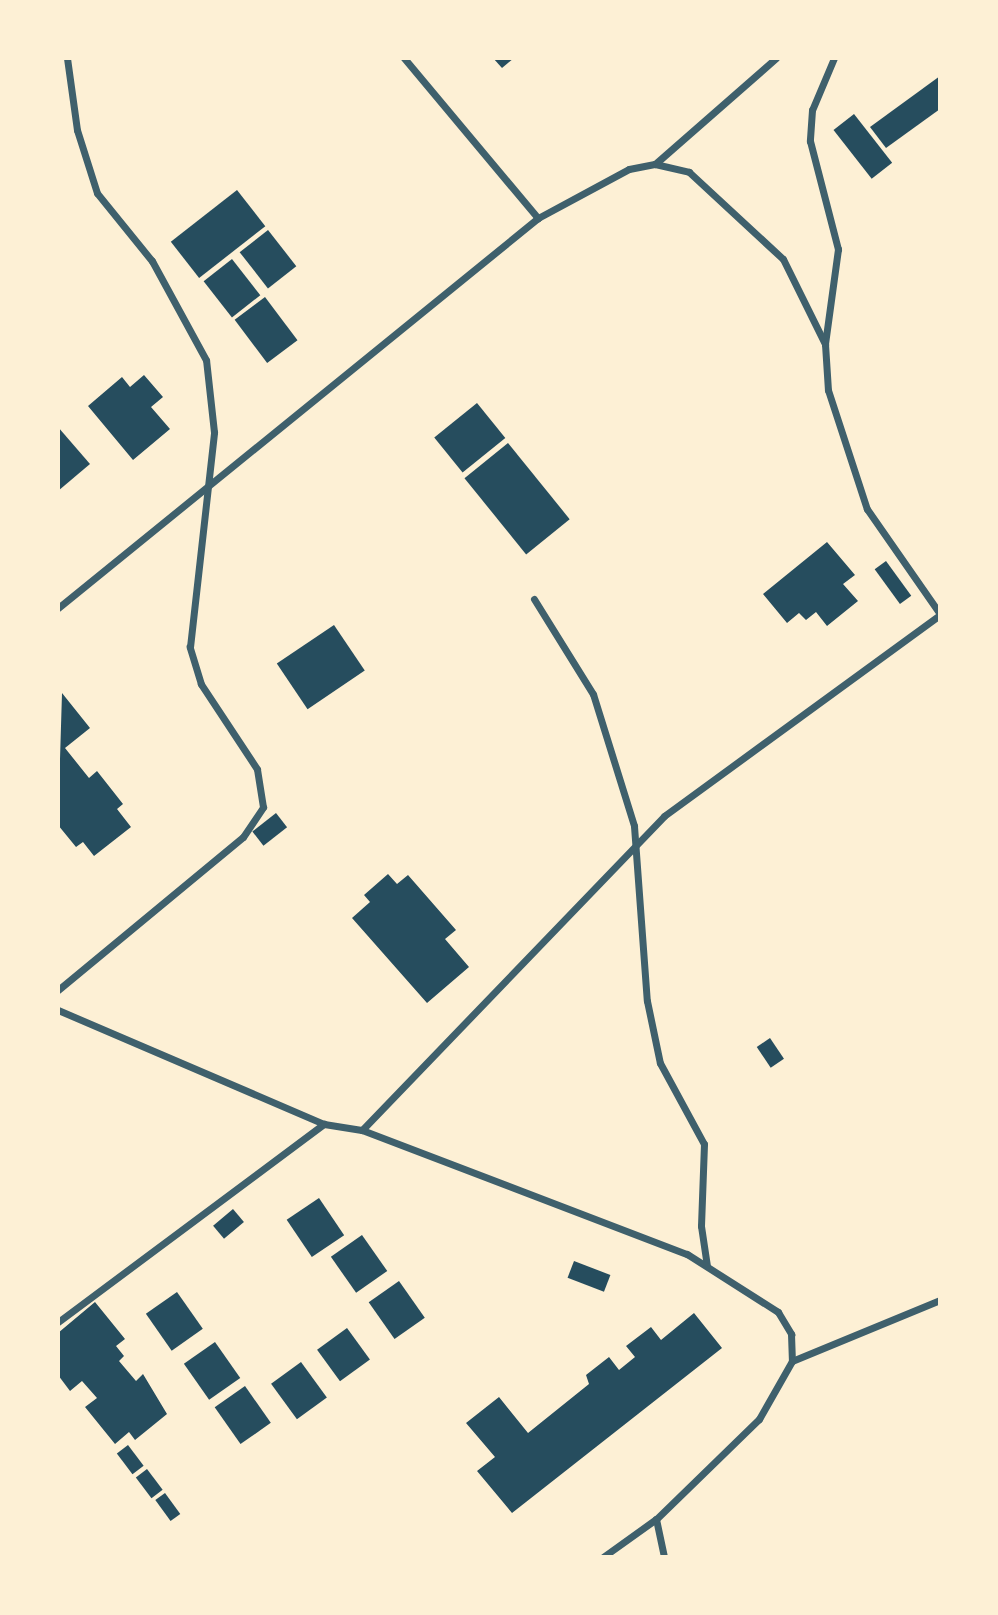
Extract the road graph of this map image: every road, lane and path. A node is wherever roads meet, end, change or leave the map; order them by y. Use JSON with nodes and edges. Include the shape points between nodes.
{"nodes":[{"id":1,"x":66,"y":58,"type":"edge"},
{"id":2,"x":404,"y":58,"type":"edge"},
{"id":3,"x":776,"y":58,"type":"edge"},
{"id":4,"x":834,"y":58,"type":"edge"},
{"id":5,"x":655,"y":164,"type":"junction"},
{"id":6,"x":538,"y":218,"type":"junction"},
{"id":7,"x":825,"y":344,"type":"junction"},
{"id":8,"x":209,"y":488,"type":"junction"},
{"id":9,"x":534,"y":599,"type":"dead end"},
{"id":10,"x":58,"y":608,"type":"edge"},
{"id":11,"x":940,"y":614,"type":"edge"},
{"id":12,"x":638,"y":845,"type":"junction"},
{"id":13,"x":58,"y":990,"type":"edge"},
{"id":14,"x":58,"y":1010,"type":"edge"},
{"id":15,"x":324,"y":1124,"type":"junction"},
{"id":16,"x":362,"y":1130,"type":"junction"},
{"id":17,"x":706,"y":1266,"type":"junction"},
{"id":18,"x":940,"y":1300,"type":"edge"},
{"id":19,"x":58,"y":1322,"type":"edge"},
{"id":20,"x":792,"y":1361,"type":"junction"},
{"id":21,"x":656,"y":1519,"type":"junction"},
{"id":22,"x":603,"y":1557,"type":"edge"},
{"id":23,"x":664,"y":1557,"type":"edge"}],
"edges":[{"from":1,"to":8,"type":"street","via":[[77,130],[97,193],[152,261],[201,343],[214,432]]},
{"from":2,"to":6,"type":"street"},
{"from":3,"to":5,"type":"street"},
{"from":4,"to":7,"type":"street","via":[[812,110],[810,141],[838,248]]},
{"from":5,"to":6,"type":"street","via":[[629,169]]},
{"from":5,"to":7,"type":"street","via":[[689,172],[782,259]]},
{"from":6,"to":8,"type":"street"},
{"from":7,"to":11,"type":"street","via":[[835,416],[867,509]]},
{"from":8,"to":10,"type":"street"},
{"from":8,"to":13,"type":"street","via":[[190,647],[201,684],[257,769],[262,807],[243,837]]},
{"from":9,"to":12,"type":"street","via":[[593,694]]},
{"from":11,"to":12,"type":"street","via":[[664,816]]},
{"from":12,"to":16,"type":"street"},
{"from":12,"to":17,"type":"street","via":[[647,1001],[660,1063],[704,1144]]},
{"from":14,"to":15,"type":"street"},
{"from":15,"to":16,"type":"street"},
{"from":15,"to":19,"type":"street"},
{"from":16,"to":17,"type":"street"},
{"from":17,"to":20,"type":"street","via":[[778,1312],[791,1334]]},
{"from":18,"to":20,"type":"street"},
{"from":20,"to":21,"type":"street","via":[[759,1419]]},
{"from":21,"to":22,"type":"street"},
{"from":21,"to":23,"type":"street"}]}
